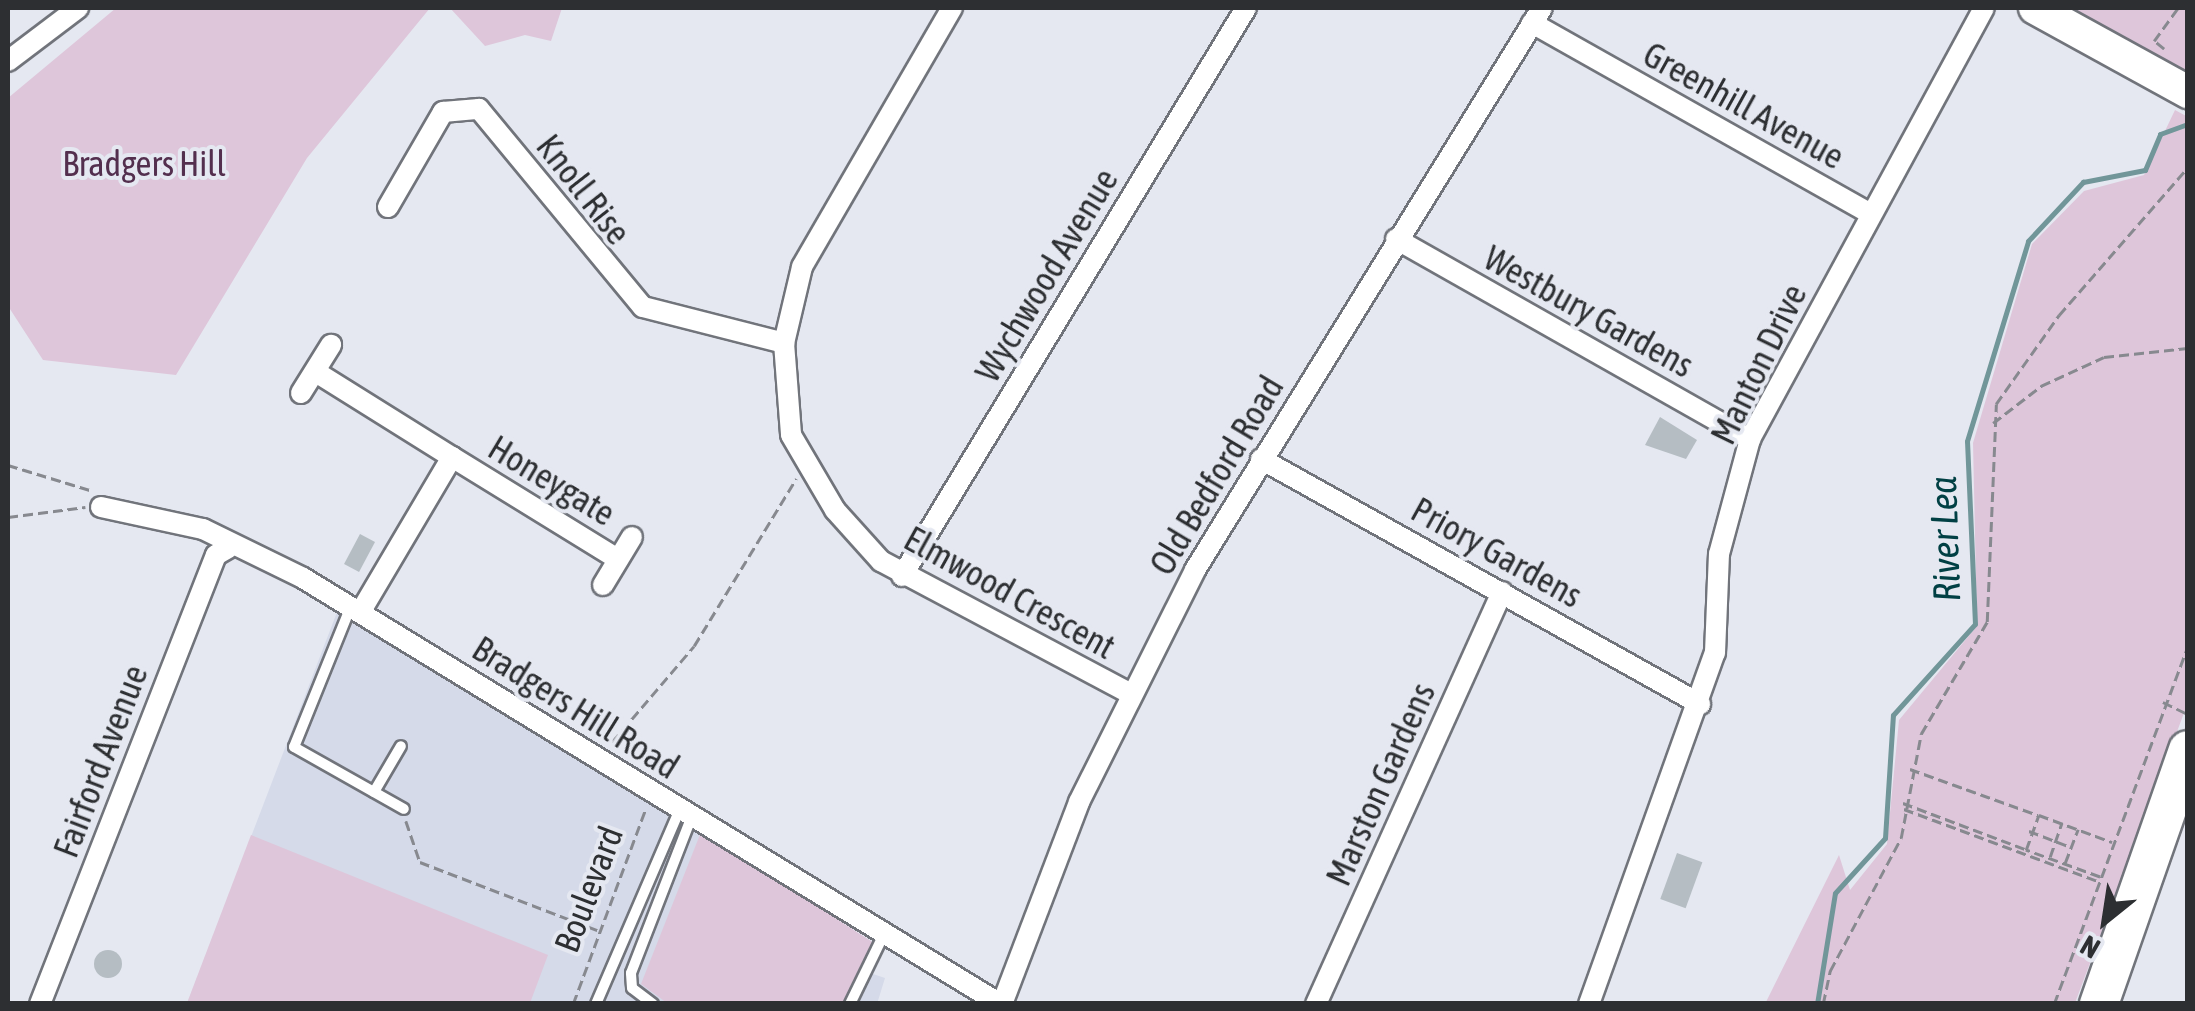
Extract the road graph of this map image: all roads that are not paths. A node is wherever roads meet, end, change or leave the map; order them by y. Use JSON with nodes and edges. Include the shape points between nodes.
{"nodes":[{"id":1,"x":78,"y":8,"type":"edge"},
{"id":2,"x":952,"y":8,"type":"edge"},
{"id":3,"x":1246,"y":8,"type":"edge"},
{"id":4,"x":1984,"y":8,"type":"edge"},
{"id":5,"x":2035,"y":8,"type":"edge"},
{"id":6,"x":1537,"y":16,"type":"edge"},
{"id":7,"x":8,"y":64,"type":"edge"},
{"id":8,"x":2188,"y":92,"type":"edge"},
{"id":9,"x":388,"y":207,"type":"dead end"},
{"id":10,"x":1872,"y":214,"type":"junction"},
{"id":11,"x":1396,"y":239,"type":"junction"},
{"id":12,"x":784,"y":342,"type":"junction"},
{"id":13,"x":331,"y":345,"type":"dead end"},
{"id":14,"x":319,"y":374,"type":"junction"},
{"id":15,"x":300,"y":394,"type":"dead end"},
{"id":16,"x":1750,"y":439,"type":"junction"},
{"id":17,"x":452,"y":458,"type":"junction"},
{"id":18,"x":1261,"y":460,"type":"junction"},
{"id":19,"x":102,"y":507,"type":"road end"},
{"id":20,"x":632,"y":537,"type":"dead end"},
{"id":21,"x":228,"y":548,"type":"junction"},
{"id":22,"x":618,"y":559,"type":"junction"},
{"id":23,"x":902,"y":576,"type":"junction"},
{"id":24,"x":603,"y":585,"type":"dead end"},
{"id":25,"x":1502,"y":592,"type":"junction"},
{"id":26,"x":356,"y":608,"type":"junction"},
{"id":27,"x":1129,"y":694,"type":"junction"},
{"id":28,"x":1700,"y":704,"type":"junction"},
{"id":29,"x":401,"y":746,"type":"dead end"},
{"id":30,"x":2188,"y":750,"type":"edge"},
{"id":31,"x":374,"y":792,"type":"junction"},
{"id":32,"x":404,"y":810,"type":"road end"},
{"id":33,"x":685,"y":814,"type":"junction"},
{"id":34,"x":882,"y":938,"type":"junction"},
{"id":35,"x":40,"y":1004,"type":"edge"},
{"id":36,"x":596,"y":1004,"type":"edge"},
{"id":37,"x":653,"y":1004,"type":"edge"},
{"id":38,"x":850,"y":1004,"type":"edge"},
{"id":39,"x":1001,"y":1004,"type":"edge"},
{"id":40,"x":1316,"y":1004,"type":"edge"},
{"id":41,"x":1589,"y":1004,"type":"edge"},
{"id":42,"x":2099,"y":1004,"type":"edge"}],
"edges":[{"from":1,"to":7,"type":"street"},
{"from":2,"to":12,"type":"street","name":"Elmwood Crescent","via":[[830,206]]},
{"from":3,"to":23,"type":"street","name":"Wychwood Avenue"},
{"from":4,"to":10,"type":"street","name":"Manton Drive"},
{"from":5,"to":8,"type":"main road"},
{"from":6,"to":10,"type":"street","name":"Greenhill Avenue"},
{"from":6,"to":11,"type":"street","name":"Old Bedford Road"},
{"from":9,"to":12,"type":"street","name":"Knoll Rise","via":[[444,112],[479,110],[643,307]]},
{"from":10,"to":16,"type":"street","name":"Manton Drive"},
{"from":11,"to":16,"type":"street","name":"Westbury Gardens"},
{"from":11,"to":18,"type":"street","name":"Old Bedford Road"},
{"from":12,"to":23,"type":"street","name":"Elmwood Crescent","via":[[781,392],[806,463],[835,510]]},
{"from":13,"to":14,"type":"street"},
{"from":14,"to":15,"type":"street"},
{"from":14,"to":17,"type":"street","name":"Honeygate"},
{"from":16,"to":28,"type":"street","name":"Manton Drive","via":[[1719,554],[1715,654]]},
{"from":17,"to":22,"type":"street","name":"Honeygate"},
{"from":17,"to":26,"type":"street","name":"Honeygate"},
{"from":18,"to":25,"type":"street","name":"Priory Gardens"},
{"from":18,"to":27,"type":"street","name":"Old Bedford Road"},
{"from":19,"to":21,"type":"street","name":"Bradgers Hill Road","via":[[203,529]]},
{"from":20,"to":22,"type":"street"},
{"from":21,"to":26,"type":"street","name":"Bradgers Hill Road"},
{"from":21,"to":35,"type":"street","name":"Fairford Avenue","via":[[216,554]]},
{"from":22,"to":24,"type":"street"},
{"from":23,"to":27,"type":"street","name":"Elmwood Crescent"},
{"from":25,"to":28,"type":"street","name":"Priory Gardens"},
{"from":25,"to":40,"type":"street","name":"Marston Gardens"},
{"from":26,"to":31,"type":"lane","via":[[294,747]]},
{"from":26,"to":33,"type":"street","name":"Bradgers Hill Road"},
{"from":27,"to":39,"type":"street","name":"Old Bedford Road"},
{"from":28,"to":41,"type":"street","name":"Manton Drive"},
{"from":29,"to":31,"type":"lane"},
{"from":30,"to":42,"type":"highway"},
{"from":31,"to":32,"type":"lane"},
{"from":33,"to":34,"type":"street","name":"Bradgers Hill Road"},
{"from":33,"to":36,"type":"lane"},
{"from":33,"to":37,"type":"lane","via":[[631,973],[632,988]]},
{"from":34,"to":38,"type":"lane"},
{"from":34,"to":39,"type":"street","name":"Bradgers Hill Road"}]}
